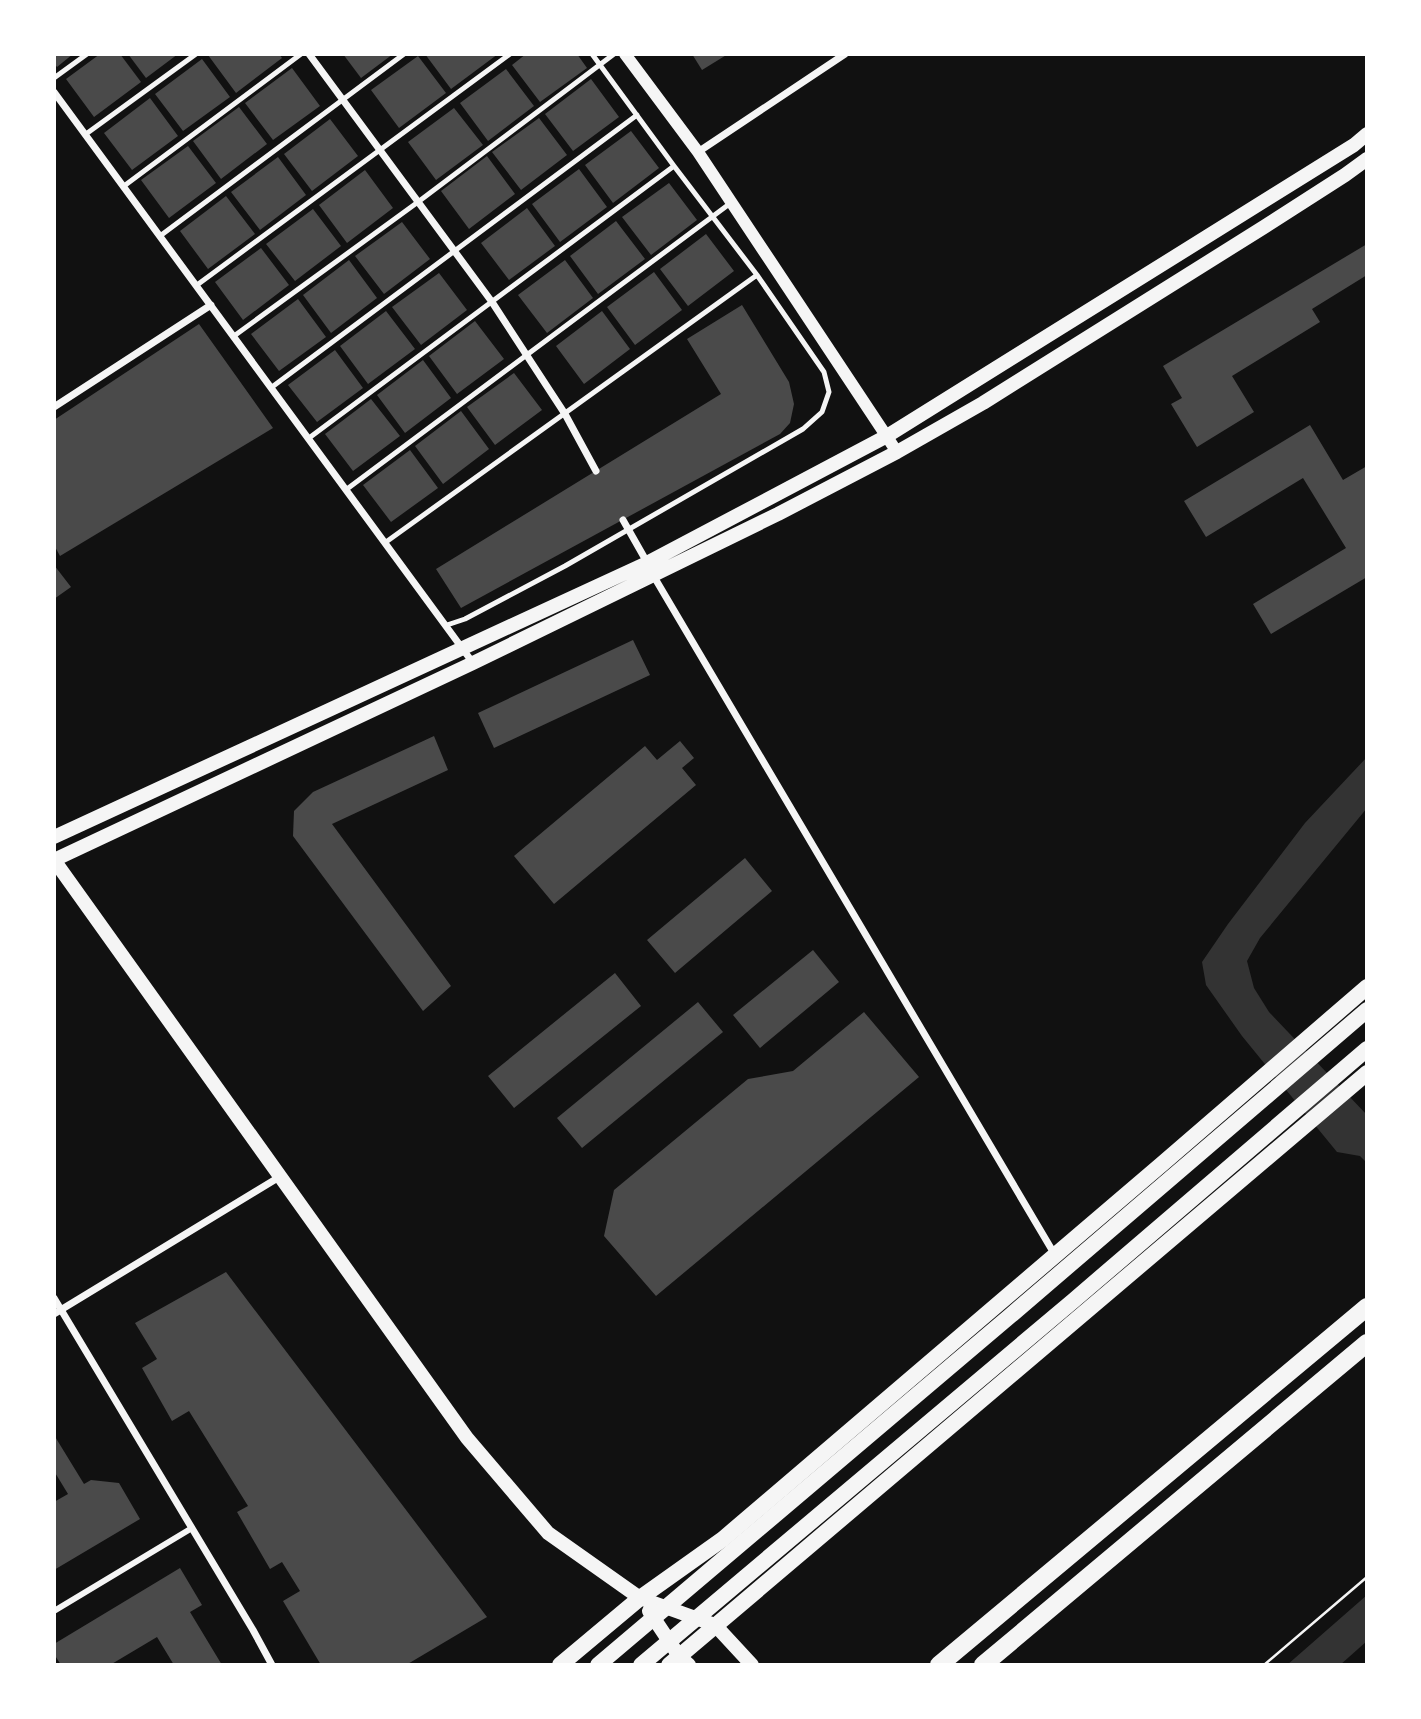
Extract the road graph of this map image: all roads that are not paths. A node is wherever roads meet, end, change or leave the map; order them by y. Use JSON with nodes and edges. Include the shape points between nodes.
{"nodes":[{"id":1,"x":88,"y":54,"type":"edge"},
{"id":2,"x":196,"y":54,"type":"edge"},
{"id":3,"x":301,"y":54,"type":"edge"},
{"id":4,"x":309,"y":54,"type":"edge"},
{"id":5,"x":404,"y":54,"type":"edge"},
{"id":6,"x":510,"y":54,"type":"edge"},
{"id":7,"x":592,"y":54,"type":"edge"},
{"id":8,"x":614,"y":54,"type":"edge"},
{"id":9,"x":625,"y":54,"type":"edge"},
{"id":10,"x":845,"y":54,"type":"edge"},
{"id":11,"x":600,"y":65,"type":"junction"},
{"id":12,"x":54,"y":78,"type":"edge"},
{"id":13,"x":54,"y":92,"type":"edge"},
{"id":14,"x":343,"y":100,"type":"junction"},
{"id":15,"x":637,"y":115,"type":"junction"},
{"id":16,"x":86,"y":134,"type":"junction"},
{"id":17,"x":1367,"y":134,"type":"edge"},
{"id":18,"x":380,"y":150,"type":"junction"},
{"id":19,"x":698,"y":152,"type":"junction"},
{"id":20,"x":1367,"y":159,"type":"edge"},
{"id":21,"x":674,"y":166,"type":"junction"},
{"id":22,"x":124,"y":186,"type":"junction"},
{"id":23,"x":418,"y":202,"type":"junction"},
{"id":24,"x":732,"y":202,"type":"junction"},
{"id":25,"x":713,"y":218,"type":"junction"},
{"id":26,"x":160,"y":236,"type":"junction"},
{"id":27,"x":454,"y":251,"type":"junction"},
{"id":28,"x":757,"y":275,"type":"junction"},
{"id":29,"x":197,"y":285,"type":"junction"},
{"id":30,"x":492,"y":302,"type":"junction"},
{"id":31,"x":211,"y":305,"type":"junction"},
{"id":32,"x":234,"y":336,"type":"junction"},
{"id":33,"x":527,"y":354,"type":"junction"},
{"id":34,"x":272,"y":387,"type":"junction"},
{"id":35,"x":54,"y":407,"type":"edge"},
{"id":36,"x":565,"y":414,"type":"junction"},
{"id":37,"x":887,"y":436,"type":"junction"},
{"id":38,"x":309,"y":438,"type":"junction"},
{"id":39,"x":897,"y":452,"type":"junction"},
{"id":40,"x":596,"y":471,"type":"dead end"},
{"id":41,"x":347,"y":489,"type":"junction"},
{"id":42,"x":623,"y":520,"type":"dead end"},
{"id":43,"x":628,"y":530,"type":"junction"},
{"id":44,"x":386,"y":542,"type":"junction"},
{"id":45,"x":650,"y":569,"type":"junction"},
{"id":46,"x":447,"y":625,"type":"junction"},
{"id":47,"x":464,"y":649,"type":"junction"},
{"id":48,"x":473,"y":663,"type":"junction"},
{"id":49,"x":54,"y":837,"type":"edge"},
{"id":50,"x":54,"y":860,"type":"edge"},
{"id":51,"x":1367,"y":987,"type":"edge"},
{"id":52,"x":1367,"y":1010,"type":"edge"},
{"id":53,"x":1367,"y":1049,"type":"edge"},
{"id":54,"x":1367,"y":1073,"type":"edge"},
{"id":55,"x":282,"y":1176,"type":"junction"},
{"id":56,"x":1055,"y":1255,"type":"junction"},
{"id":57,"x":54,"y":1298,"type":"edge"},
{"id":58,"x":1367,"y":1307,"type":"edge"},
{"id":59,"x":58,"y":1312,"type":"edge"},
{"id":60,"x":1367,"y":1343,"type":"edge"},
{"id":61,"x":192,"y":1528,"type":"junction"},
{"id":62,"x":640,"y":1598,"type":"junction"},
{"id":63,"x":54,"y":1611,"type":"edge"},
{"id":64,"x":715,"y":1625,"type":"junction"},
{"id":65,"x":679,"y":1662,"type":"edge"},
{"id":66,"x":271,"y":1665,"type":"edge"},
{"id":67,"x":560,"y":1665,"type":"edge"},
{"id":68,"x":598,"y":1665,"type":"edge"},
{"id":69,"x":641,"y":1665,"type":"edge"},
{"id":70,"x":752,"y":1665,"type":"edge"},
{"id":71,"x":939,"y":1665,"type":"edge"},
{"id":72,"x":983,"y":1665,"type":"edge"}],
"edges":[{"from":1,"to":12,"type":"lane"},
{"from":2,"to":16,"type":"lane"},
{"from":3,"to":22,"type":"lane"},
{"from":4,"to":14,"type":"street"},
{"from":5,"to":14,"type":"lane"},
{"from":6,"to":18,"type":"lane"},
{"from":7,"to":11,"type":"lane"},
{"from":8,"to":11,"type":"lane"},
{"from":9,"to":19,"type":"street"},
{"from":10,"to":19,"type":"street"},
{"from":11,"to":15,"type":"lane"},
{"from":11,"to":23,"type":"lane"},
{"from":13,"to":16,"type":"street"},
{"from":14,"to":18,"type":"street"},
{"from":14,"to":26,"type":"lane"},
{"from":15,"to":21,"type":"lane"},
{"from":15,"to":27,"type":"lane"},
{"from":16,"to":22,"type":"street"},
{"from":17,"to":37,"type":"main road"},
{"from":18,"to":23,"type":"street"},
{"from":18,"to":29,"type":"lane"},
{"from":19,"to":24,"type":"street"},
{"from":20,"to":39,"type":"main road","via":[[1121,317]]},
{"from":21,"to":25,"type":"lane"},
{"from":21,"to":30,"type":"lane"},
{"from":22,"to":26,"type":"street"},
{"from":23,"to":27,"type":"street"},
{"from":23,"to":32,"type":"lane"},
{"from":24,"to":25,"type":"lane"},
{"from":24,"to":37,"type":"street"},
{"from":25,"to":28,"type":"lane"},
{"from":25,"to":33,"type":"lane"},
{"from":26,"to":29,"type":"street"},
{"from":27,"to":30,"type":"street"},
{"from":27,"to":34,"type":"lane"},
{"from":28,"to":36,"type":"lane"},
{"from":28,"to":43,"type":"lane","via":[[824,372],[829,392],[822,412],[803,429]]},
{"from":29,"to":31,"type":"street"},
{"from":30,"to":33,"type":"street"},
{"from":30,"to":38,"type":"lane"},
{"from":31,"to":32,"type":"street"},
{"from":31,"to":35,"type":"street"},
{"from":32,"to":34,"type":"street"},
{"from":33,"to":36,"type":"street"},
{"from":33,"to":41,"type":"lane"},
{"from":34,"to":38,"type":"street"},
{"from":36,"to":40,"type":"street"},
{"from":36,"to":44,"type":"lane"},
{"from":37,"to":39,"type":"street"},
{"from":37,"to":45,"type":"main road"},
{"from":38,"to":41,"type":"street"},
{"from":39,"to":45,"type":"main road","via":[[778,514]]},
{"from":41,"to":44,"type":"street"},
{"from":42,"to":43,"type":"street"},
{"from":43,"to":45,"type":"street"},
{"from":43,"to":46,"type":"lane","via":[[465,620]]},
{"from":44,"to":46,"type":"street"},
{"from":45,"to":47,"type":"main road"},
{"from":45,"to":48,"type":"main road"},
{"from":45,"to":56,"type":"street"},
{"from":46,"to":47,"type":"street"},
{"from":47,"to":48,"type":"street"},
{"from":47,"to":49,"type":"main road"},
{"from":48,"to":50,"type":"main road"},
{"from":50,"to":55,"type":"main road"},
{"from":51,"to":56,"type":"main road"},
{"from":52,"to":68,"type":"main road"},
{"from":53,"to":69,"type":"main road"},
{"from":54,"to":64,"type":"main road"},
{"from":55,"to":59,"type":"street"},
{"from":55,"to":62,"type":"main road","via":[[476,1448],[548,1533]]},
{"from":56,"to":62,"type":"main road","via":[[723,1539]]},
{"from":57,"to":59,"type":"street"},
{"from":58,"to":71,"type":"highway"},
{"from":59,"to":61,"type":"street"},
{"from":60,"to":72,"type":"highway"},
{"from":61,"to":63,"type":"street"},
{"from":61,"to":66,"type":"street"},
{"from":62,"to":64,"type":"main road"},
{"from":62,"to":65,"type":"main road"},
{"from":62,"to":67,"type":"main road"},
{"from":64,"to":65,"type":"main road"},
{"from":64,"to":70,"type":"main road"}]}
